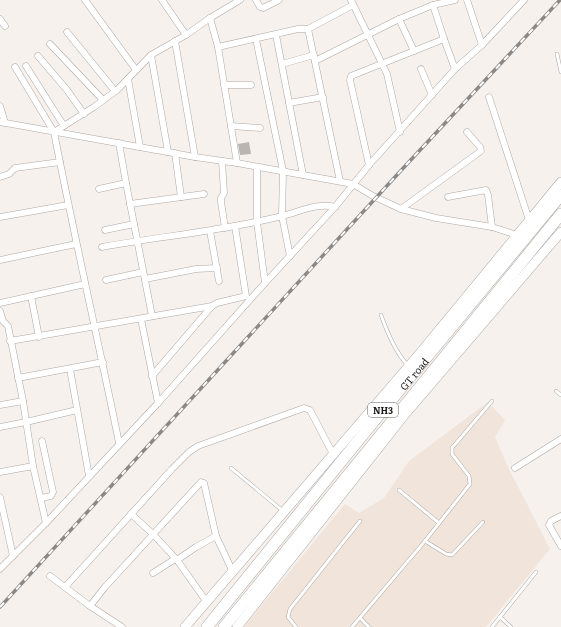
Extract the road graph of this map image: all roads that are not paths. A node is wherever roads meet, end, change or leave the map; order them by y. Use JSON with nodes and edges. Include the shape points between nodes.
{"nodes":[{"id":1,"x":85,"y":0,"type":"edge"},
{"id":2,"x":162,"y":0,"type":"edge"},
{"id":3,"x":240,"y":0,"type":"edge"},
{"id":4,"x":256,"y":0,"type":"edge"},
{"id":5,"x":279,"y":0,"type":"edge"},
{"id":6,"x":455,"y":0,"type":"edge"},
{"id":7,"x":467,"y":0,"type":"edge"},
{"id":8,"x":523,"y":0,"type":"edge"},
{"id":9,"x":352,"y":2,"type":"edge"},
{"id":10,"x":433,"y":5,"type":"junction"},
{"id":11,"x":210,"y":18,"type":"junction"},
{"id":12,"x":0,"y":19,"type":"edge"},
{"id":13,"x":399,"y":19,"type":"junction"},
{"id":14,"x":5,"y":26,"type":"dead end"},
{"id":15,"x":308,"y":29,"type":"junction"},
{"id":16,"x":67,"y":32,"type":"dead end"},
{"id":17,"x":367,"y":34,"type":"junction"},
{"id":18,"x":186,"y":35,"type":"junction"},
{"id":19,"x":276,"y":35,"type":"junction"},
{"id":20,"x":256,"y":39,"type":"junction"},
{"id":21,"x":444,"y":39,"type":"junction"},
{"id":22,"x":175,"y":41,"type":"junction"},
{"id":23,"x":50,"y":44,"type":"dead end"},
{"id":24,"x":482,"y":45,"type":"junction"},
{"id":25,"x":218,"y":47,"type":"junction"},
{"id":26,"x":414,"y":51,"type":"junction"},
{"id":27,"x":557,"y":54,"type":"dead end"},
{"id":28,"x":150,"y":55,"type":"junction"},
{"id":29,"x":38,"y":56,"type":"dead end"},
{"id":30,"x":315,"y":58,"type":"junction"},
{"id":31,"x":282,"y":64,"type":"junction"},
{"id":32,"x":383,"y":64,"type":"junction"},
{"id":33,"x":26,"y":66,"type":"dead end"},
{"id":34,"x":15,"y":68,"type":"dead end"},
{"id":35,"x":421,"y":69,"type":"dead end"},
{"id":36,"x":456,"y":69,"type":"junction"},
{"id":37,"x":136,"y":70,"type":"junction"},
{"id":38,"x":561,"y":72,"type":"edge"},
{"id":39,"x":128,"y":79,"type":"junction"},
{"id":40,"x":224,"y":85,"type":"junction"},
{"id":41,"x":251,"y":85,"type":"dead end"},
{"id":42,"x":115,"y":92,"type":"junction"},
{"id":43,"x":432,"y":95,"type":"junction"},
{"id":44,"x":323,"y":97,"type":"junction"},
{"id":45,"x":489,"y":98,"type":"dead end"},
{"id":46,"x":103,"y":100,"type":"junction"},
{"id":47,"x":289,"y":103,"type":"junction"},
{"id":48,"x":0,"y":106,"type":"edge"},
{"id":49,"x":84,"y":114,"type":"junction"},
{"id":50,"x":3,"y":122,"type":"edge"},
{"id":51,"x":64,"y":126,"type":"junction"},
{"id":52,"x":231,"y":126,"type":"junction"},
{"id":53,"x":260,"y":128,"type":"dead end"},
{"id":54,"x":54,"y":132,"type":"junction"},
{"id":55,"x":400,"y":132,"type":"junction"},
{"id":56,"x":467,"y":132,"type":"dead end"},
{"id":57,"x":119,"y":143,"type":"junction"},
{"id":58,"x":140,"y":147,"type":"junction"},
{"id":59,"x":171,"y":152,"type":"junction"},
{"id":60,"x":195,"y":157,"type":"junction"},
{"id":61,"x":222,"y":161,"type":"junction"},
{"id":62,"x":60,"y":162,"type":"junction"},
{"id":63,"x":237,"y":163,"type":"junction"},
{"id":64,"x":369,"y":165,"type":"junction"},
{"id":65,"x":257,"y":167,"type":"junction"},
{"id":66,"x":283,"y":171,"type":"junction"},
{"id":67,"x":303,"y":174,"type":"junction"},
{"id":68,"x":0,"y":177,"type":"edge"},
{"id":69,"x":340,"y":181,"type":"junction"},
{"id":70,"x":561,"y":182,"type":"edge"},
{"id":71,"x":126,"y":183,"type":"junction"},
{"id":72,"x":353,"y":184,"type":"junction"},
{"id":73,"x":99,"y":190,"type":"dead end"},
{"id":74,"x":204,"y":194,"type":"dead end"},
{"id":75,"x":561,"y":195,"type":"edge"},
{"id":76,"x":181,"y":197,"type":"junction"},
{"id":77,"x":448,"y":197,"type":"dead end"},
{"id":78,"x":130,"y":204,"type":"junction"},
{"id":79,"x":68,"y":206,"type":"junction"},
{"id":80,"x":335,"y":207,"type":"junction"},
{"id":81,"x":401,"y":209,"type":"junction"},
{"id":82,"x":561,"y":214,"type":"edge"},
{"id":83,"x":282,"y":216,"type":"junction"},
{"id":84,"x":0,"y":217,"type":"edge"},
{"id":85,"x":529,"y":220,"type":"junction"},
{"id":86,"x":257,"y":222,"type":"junction"},
{"id":87,"x":134,"y":224,"type":"junction"},
{"id":88,"x":234,"y":226,"type":"junction"},
{"id":89,"x":492,"y":227,"type":"junction"},
{"id":90,"x":226,"y":228,"type":"junction"},
{"id":91,"x":106,"y":230,"type":"dead end"},
{"id":92,"x":210,"y":231,"type":"junction"},
{"id":93,"x":561,"y":232,"type":"edge"},
{"id":94,"x":517,"y":235,"type":"junction"},
{"id":95,"x":137,"y":241,"type":"junction"},
{"id":96,"x":557,"y":242,"type":"edge"},
{"id":97,"x":76,"y":244,"type":"junction"},
{"id":98,"x":102,"y":247,"type":"dead end"},
{"id":99,"x":290,"y":256,"type":"junction"},
{"id":100,"x":0,"y":260,"type":"edge"},
{"id":101,"x":217,"y":268,"type":"junction"},
{"id":102,"x":144,"y":275,"type":"junction"},
{"id":103,"x":106,"y":280,"type":"dead end"},
{"id":104,"x":219,"y":281,"type":"dead end"},
{"id":105,"x":265,"y":282,"type":"junction"},
{"id":106,"x":85,"y":284,"type":"junction"},
{"id":107,"x":31,"y":296,"type":"junction"},
{"id":108,"x":0,"y":302,"type":"edge"},
{"id":109,"x":212,"y":306,"type":"junction"},
{"id":110,"x":0,"y":311,"type":"edge"},
{"id":111,"x":381,"y":315,"type":"dead end"},
{"id":112,"x":152,"y":316,"type":"junction"},
{"id":113,"x":141,"y":318,"type":"junction"},
{"id":114,"x":94,"y":326,"type":"junction"},
{"id":115,"x":39,"y":337,"type":"junction"},
{"id":116,"x":10,"y":341,"type":"junction"},
{"id":117,"x":103,"y":362,"type":"junction"},
{"id":118,"x":408,"y":366,"type":"junction"},
{"id":119,"x":70,"y":369,"type":"junction"},
{"id":120,"x":152,"y":376,"type":"junction"},
{"id":121,"x":18,"y":378,"type":"junction"},
{"id":122,"x":556,"y":391,"type":"dead end"},
{"id":123,"x":561,"y":395,"type":"edge"},
{"id":124,"x":23,"y":401,"type":"junction"},
{"id":125,"x":492,"y":402,"type":"dead end"},
{"id":126,"x":158,"y":403,"type":"junction"},
{"id":127,"x":0,"y":405,"type":"edge"},
{"id":128,"x":77,"y":410,"type":"junction"},
{"id":129,"x":26,"y":422,"type":"junction"},
{"id":130,"x":0,"y":427,"type":"edge"},
{"id":131,"x":561,"y":439,"type":"edge"},
{"id":132,"x":42,"y":441,"type":"dead end"},
{"id":133,"x":119,"y":443,"type":"junction"},
{"id":134,"x":333,"y":454,"type":"junction"},
{"id":135,"x":33,"y":466,"type":"junction"},
{"id":136,"x":231,"y":468,"type":"dead end"},
{"id":137,"x":515,"y":468,"type":"dead end"},
{"id":138,"x":0,"y":472,"type":"edge"},
{"id":139,"x":89,"y":476,"type":"junction"},
{"id":140,"x":399,"y":490,"type":"dead end"},
{"id":141,"x":0,"y":497,"type":"edge"},
{"id":142,"x":41,"y":498,"type":"junction"},
{"id":143,"x":283,"y":511,"type":"junction"},
{"id":144,"x":131,"y":514,"type":"junction"},
{"id":145,"x":561,"y":516,"type":"edge"},
{"id":146,"x":360,"y":521,"type":"dead end"},
{"id":147,"x":483,"y":522,"type":"dead end"},
{"id":148,"x":46,"y":523,"type":"junction"},
{"id":149,"x":439,"y":523,"type":"junction"},
{"id":150,"x":153,"y":534,"type":"junction"},
{"id":151,"x":558,"y":534,"type":"edge"},
{"id":152,"x":216,"y":536,"type":"junction"},
{"id":153,"x":425,"y":540,"type":"junction"},
{"id":154,"x":561,"y":546,"type":"edge"},
{"id":155,"x":13,"y":556,"type":"junction"},
{"id":156,"x":176,"y":559,"type":"junction"},
{"id":157,"x":0,"y":569,"type":"edge"},
{"id":158,"x":232,"y":570,"type":"junction"},
{"id":159,"x":536,"y":572,"type":"dead end"},
{"id":160,"x":153,"y":573,"type":"dead end"},
{"id":161,"x":50,"y":576,"type":"dead end"},
{"id":162,"x":66,"y":586,"type":"junction"},
{"id":163,"x":206,"y":602,"type":"junction"},
{"id":164,"x":90,"y":606,"type":"junction"},
{"id":165,"x":500,"y":617,"type":"junction"},
{"id":166,"x":360,"y":618,"type":"junction"},
{"id":167,"x":122,"y":627,"type":"edge"},
{"id":168,"x":184,"y":627,"type":"edge"},
{"id":169,"x":207,"y":627,"type":"edge"},
{"id":170,"x":224,"y":627,"type":"edge"},
{"id":171,"x":237,"y":627,"type":"edge"},
{"id":172,"x":296,"y":627,"type":"edge"},
{"id":173,"x":352,"y":627,"type":"edge"},
{"id":174,"x":369,"y":627,"type":"edge"},
{"id":175,"x":492,"y":627,"type":"edge"},
{"id":176,"x":511,"y":627,"type":"edge"}],
"edges":[{"from":1,"to":37,"type":"street"},
{"from":2,"to":18,"type":"street"},
{"from":3,"to":11,"type":"street"},
{"from":4,"to":5,"type":"street","via":[[263,8]]},
{"from":6,"to":10,"type":"street"},
{"from":7,"to":24,"type":"street"},
{"from":8,"to":24,"type":"street"},
{"from":9,"to":15,"type":"street"},
{"from":9,"to":17,"type":"street"},
{"from":10,"to":13,"type":"street"},
{"from":10,"to":21,"type":"street"},
{"from":11,"to":18,"type":"street"},
{"from":11,"to":25,"type":"street"},
{"from":12,"to":14,"type":"street"},
{"from":13,"to":17,"type":"street"},
{"from":13,"to":26,"type":"street"},
{"from":15,"to":19,"type":"street"},
{"from":15,"to":30,"type":"street"},
{"from":16,"to":42,"type":"street"},
{"from":17,"to":30,"type":"street"},
{"from":17,"to":32,"type":"street"},
{"from":18,"to":22,"type":"street"},
{"from":19,"to":20,"type":"street"},
{"from":19,"to":31,"type":"street"},
{"from":20,"to":25,"type":"street"},
{"from":20,"to":66,"type":"street"},
{"from":21,"to":26,"type":"street"},
{"from":21,"to":36,"type":"street"},
{"from":22,"to":28,"type":"street"},
{"from":22,"to":60,"type":"street"},
{"from":23,"to":46,"type":"street"},
{"from":24,"to":36,"type":"street"},
{"from":25,"to":40,"type":"street"},
{"from":26,"to":32,"type":"street"},
{"from":27,"to":38,"type":"lane"},
{"from":28,"to":37,"type":"street"},
{"from":28,"to":59,"type":"street"},
{"from":29,"to":49,"type":"street","via":[[68,90]]},
{"from":30,"to":31,"type":"street"},
{"from":30,"to":44,"type":"street"},
{"from":31,"to":47,"type":"street"},
{"from":32,"to":55,"type":"street"},
{"from":32,"to":64,"type":"street","via":[[350,77]]},
{"from":33,"to":51,"type":"street"},
{"from":34,"to":54,"type":"street"},
{"from":35,"to":43,"type":"street"},
{"from":36,"to":43,"type":"street"},
{"from":37,"to":39,"type":"street"},
{"from":39,"to":42,"type":"street"},
{"from":39,"to":58,"type":"street"},
{"from":40,"to":41,"type":"street"},
{"from":40,"to":52,"type":"street"},
{"from":42,"to":46,"type":"street"},
{"from":43,"to":55,"type":"street"},
{"from":44,"to":47,"type":"street"},
{"from":44,"to":69,"type":"street"},
{"from":45,"to":85,"type":"street"},
{"from":46,"to":49,"type":"street"},
{"from":47,"to":67,"type":"street"},
{"from":48,"to":50,"type":"street"},
{"from":49,"to":51,"type":"street"},
{"from":50,"to":54,"type":"street"},
{"from":51,"to":54,"type":"street"},
{"from":52,"to":53,"type":"street"},
{"from":52,"to":63,"type":"street"},
{"from":54,"to":57,"type":"street"},
{"from":54,"to":62,"type":"street"},
{"from":55,"to":64,"type":"street"},
{"from":56,"to":81,"type":"street","via":[[481,151]]},
{"from":57,"to":58,"type":"street"},
{"from":57,"to":71,"type":"street"},
{"from":58,"to":59,"type":"street"},
{"from":59,"to":60,"type":"street"},
{"from":59,"to":76,"type":"street"},
{"from":60,"to":61,"type":"street"},
{"from":61,"to":63,"type":"street"},
{"from":61,"to":90,"type":"street","via":[[224,192],[221,202]]},
{"from":62,"to":68,"type":"street","via":[[15,168],[9,174]]},
{"from":62,"to":79,"type":"street"},
{"from":63,"to":65,"type":"street"},
{"from":64,"to":72,"type":"street"},
{"from":65,"to":66,"type":"street"},
{"from":65,"to":86,"type":"street"},
{"from":66,"to":67,"type":"street"},
{"from":66,"to":83,"type":"street"},
{"from":67,"to":69,"type":"street"},
{"from":69,"to":72,"type":"street"},
{"from":70,"to":85,"type":"main road"},
{"from":71,"to":73,"type":"street"},
{"from":71,"to":78,"type":"street"},
{"from":72,"to":80,"type":"street"},
{"from":72,"to":81,"type":"street"},
{"from":74,"to":76,"type":"street"},
{"from":75,"to":169,"type":"highway","name":"GT road","number":"NH3"},
{"from":76,"to":78,"type":"street"},
{"from":77,"to":89,"type":"street","via":[[486,190]]},
{"from":78,"to":87,"type":"street"},
{"from":79,"to":84,"type":"street"},
{"from":79,"to":97,"type":"street"},
{"from":80,"to":83,"type":"street","via":[[324,205]]},
{"from":80,"to":99,"type":"street"},
{"from":81,"to":89,"type":"street","via":[[436,218]]},
{"from":82,"to":170,"type":"highway","name":"GT road","number":"NH3"},
{"from":83,"to":86,"type":"street"},
{"from":83,"to":99,"type":"street"},
{"from":85,"to":94,"type":"main road"},
{"from":86,"to":88,"type":"street"},
{"from":86,"to":105,"type":"street"},
{"from":87,"to":91,"type":"street"},
{"from":87,"to":95,"type":"street"},
{"from":88,"to":90,"type":"street"},
{"from":88,"to":109,"type":"street","via":[[246,296]]},
{"from":89,"to":94,"type":"street"},
{"from":90,"to":92,"type":"street"},
{"from":92,"to":95,"type":"street"},
{"from":92,"to":101,"type":"street"},
{"from":93,"to":96,"type":"main road"},
{"from":94,"to":118,"type":"main road"},
{"from":95,"to":98,"type":"street"},
{"from":95,"to":102,"type":"street"},
{"from":96,"to":171,"type":"main road","via":[[406,413]]},
{"from":97,"to":100,"type":"street"},
{"from":97,"to":106,"type":"street"},
{"from":99,"to":105,"type":"street"},
{"from":101,"to":102,"type":"street"},
{"from":101,"to":104,"type":"street"},
{"from":102,"to":103,"type":"street"},
{"from":102,"to":112,"type":"street"},
{"from":105,"to":126,"type":"street"},
{"from":106,"to":107,"type":"street"},
{"from":106,"to":114,"type":"street"},
{"from":107,"to":108,"type":"street"},
{"from":107,"to":115,"type":"street"},
{"from":109,"to":112,"type":"street"},
{"from":109,"to":120,"type":"street"},
{"from":110,"to":116,"type":"street","via":[[3,321],[8,326]]},
{"from":111,"to":118,"type":"lane","via":[[394,347]]},
{"from":112,"to":113,"type":"street"},
{"from":113,"to":114,"type":"street"},
{"from":113,"to":120,"type":"street"},
{"from":114,"to":115,"type":"street"},
{"from":114,"to":117,"type":"street"},
{"from":115,"to":116,"type":"street"},
{"from":116,"to":121,"type":"street"},
{"from":117,"to":119,"type":"street"},
{"from":117,"to":133,"type":"street"},
{"from":118,"to":134,"type":"main road"},
{"from":119,"to":121,"type":"street"},
{"from":119,"to":128,"type":"street"},
{"from":120,"to":126,"type":"street"},
{"from":121,"to":124,"type":"street"},
{"from":122,"to":123,"type":"lane"},
{"from":124,"to":127,"type":"street"},
{"from":124,"to":129,"type":"street"},
{"from":125,"to":149,"type":"lane","via":[[452,448],[452,454],[469,476],[470,482]]},
{"from":126,"to":133,"type":"street"},
{"from":128,"to":129,"type":"street"},
{"from":128,"to":139,"type":"street"},
{"from":129,"to":130,"type":"street"},
{"from":129,"to":135,"type":"street"},
{"from":131,"to":137,"type":"street"},
{"from":132,"to":142,"type":"street","via":[[53,492],[51,496]]},
{"from":133,"to":139,"type":"street"},
{"from":134,"to":143,"type":"main road"},
{"from":134,"to":144,"type":"street","via":[[310,410],[300,409],[194,448]]},
{"from":135,"to":138,"type":"street"},
{"from":135,"to":142,"type":"street"},
{"from":136,"to":143,"type":"lane"},
{"from":139,"to":148,"type":"street"},
{"from":140,"to":149,"type":"lane"},
{"from":141,"to":155,"type":"street"},
{"from":142,"to":148,"type":"street"},
{"from":143,"to":158,"type":"main road"},
{"from":144,"to":150,"type":"street"},
{"from":144,"to":162,"type":"street"},
{"from":145,"to":151,"type":"street","via":[[549,523]]},
{"from":146,"to":172,"type":"lane","via":[[290,609],[288,617]]},
{"from":147,"to":153,"type":"lane","via":[[452,555],[446,554]]},
{"from":148,"to":155,"type":"street"},
{"from":149,"to":153,"type":"lane"},
{"from":150,"to":152,"type":"street","via":[[203,482]]},
{"from":150,"to":156,"type":"street"},
{"from":150,"to":164,"type":"street"},
{"from":151,"to":154,"type":"street"},
{"from":152,"to":156,"type":"street"},
{"from":152,"to":158,"type":"street"},
{"from":153,"to":166,"type":"lane"},
{"from":155,"to":157,"type":"street"},
{"from":156,"to":160,"type":"street"},
{"from":156,"to":163,"type":"street"},
{"from":158,"to":163,"type":"main road"},
{"from":159,"to":165,"type":"lane"},
{"from":161,"to":162,"type":"street"},
{"from":162,"to":164,"type":"street"},
{"from":163,"to":168,"type":"main road"},
{"from":164,"to":167,"type":"street"},
{"from":165,"to":175,"type":"lane"},
{"from":165,"to":176,"type":"lane"},
{"from":166,"to":173,"type":"lane"},
{"from":166,"to":174,"type":"lane"}]}
